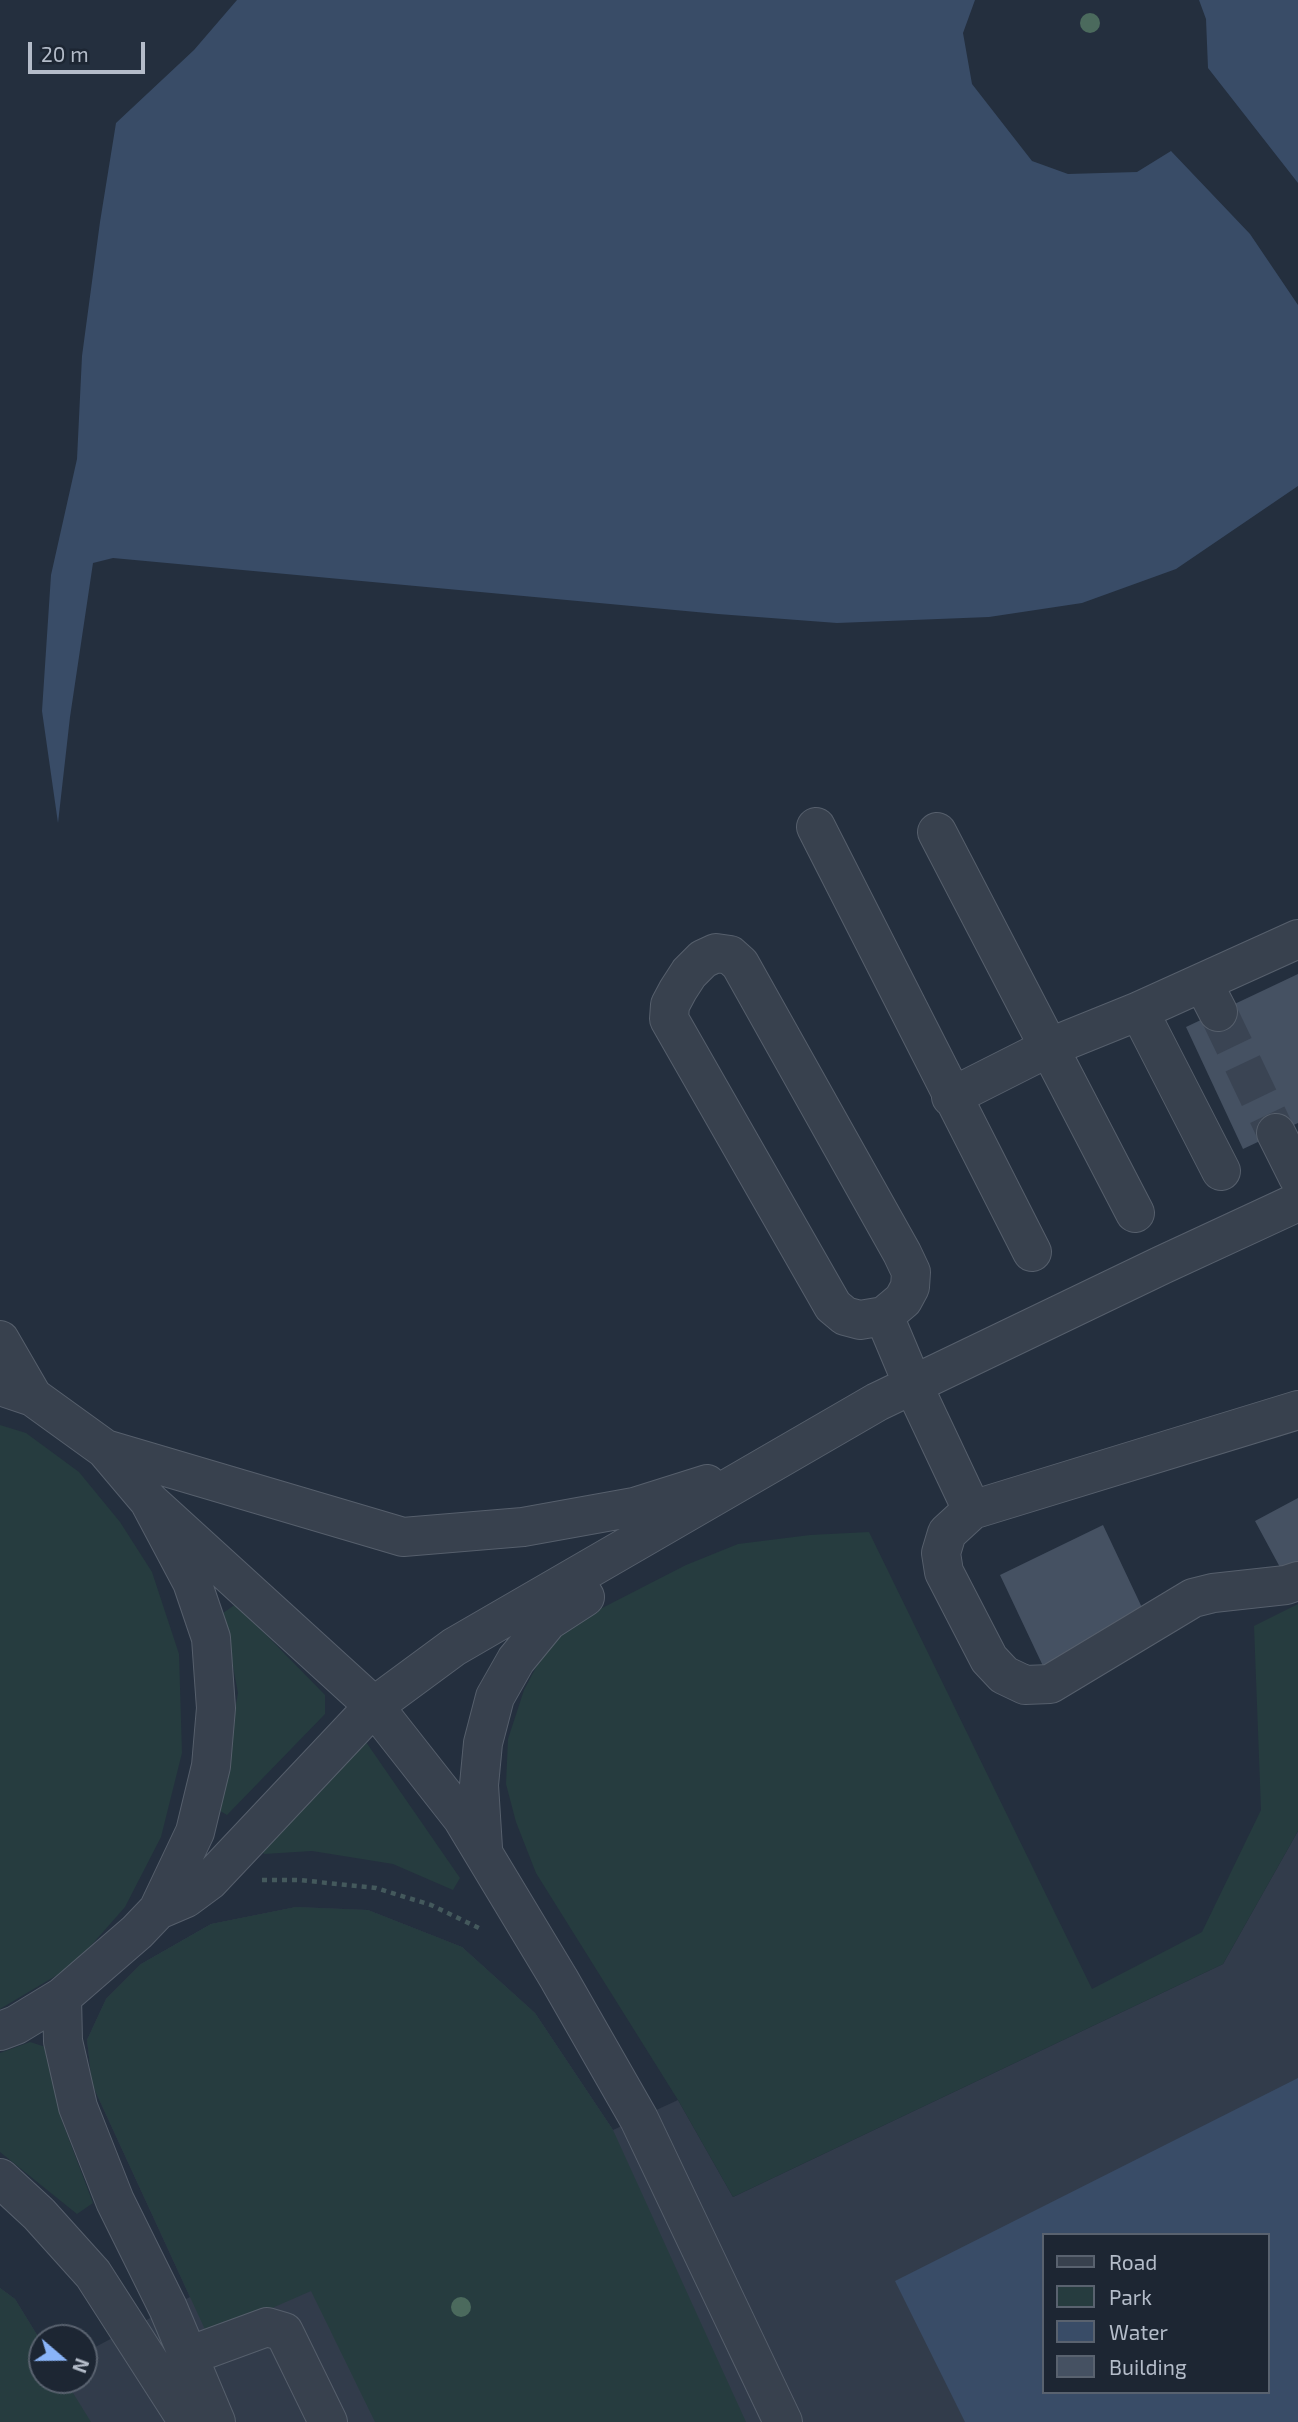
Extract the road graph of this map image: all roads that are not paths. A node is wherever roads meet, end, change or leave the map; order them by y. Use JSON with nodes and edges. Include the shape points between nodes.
{"nodes":[{"id":1,"x":816,"y":827,"type":"dead end"},
{"id":2,"x":937,"y":832,"type":"dead end"},
{"id":3,"x":1295,"y":949,"type":"edge"},
{"id":4,"x":1139,"y":1011,"type":"junction"},
{"id":5,"x":1049,"y":1047,"type":"junction"},
{"id":6,"x":951,"y":1097,"type":"junction"},
{"id":7,"x":1276,"y":1133,"type":"tunnel mouth"},
{"id":8,"x":1221,"y":1171,"type":"dead end"},
{"id":9,"x":1298,"y":1177,"type":"edge"},
{"id":10,"x":1298,"y":1202,"type":"edge"},
{"id":11,"x":1135,"y":1213,"type":"dead end"},
{"id":12,"x":1032,"y":1252,"type":"dead end"},
{"id":13,"x":884,"y":1316,"type":"junction"},
{"id":14,"x":0,"y":1340,"type":"edge"},
{"id":15,"x":913,"y":1385,"type":"junction"},
{"id":16,"x":17,"y":1392,"type":"edge"},
{"id":17,"x":1298,"y":1410,"type":"edge"},
{"id":18,"x":105,"y":1449,"type":"junction"},
{"id":19,"x":775,"y":1463,"type":"junction"},
{"id":20,"x":149,"y":1501,"type":"junction"},
{"id":21,"x":972,"y":1510,"type":"junction"},
{"id":22,"x":1298,"y":1580,"type":"edge"},
{"id":23,"x":374,"y":1706,"type":"junction"},
{"id":24,"x":483,"y":1850,"type":"junction"},
{"id":25,"x":158,"y":1910,"type":"junction"},
{"id":26,"x":62,"y":1997,"type":"junction"},
{"id":27,"x":0,"y":2031,"type":"edge"},
{"id":28,"x":0,"y":2178,"type":"edge"},
{"id":29,"x":188,"y":2356,"type":"junction"},
{"id":30,"x":188,"y":2422,"type":"edge"},
{"id":31,"x":215,"y":2422,"type":"edge"},
{"id":32,"x":328,"y":2422,"type":"edge"},
{"id":33,"x":783,"y":2422,"type":"edge"}],
"edges":[{"from":1,"to":6,"type":"street"},
{"from":2,"to":5,"type":"street"},
{"from":3,"to":4,"type":"street","via":[[1211,997]]},
{"from":4,"to":5,"type":"street"},
{"from":4,"to":8,"type":"street"},
{"from":5,"to":6,"type":"street"},
{"from":5,"to":11,"type":"street"},
{"from":6,"to":12,"type":"street"},
{"from":7,"to":9,"type":"street"},
{"from":10,"to":15,"type":"street"},
{"from":13,"to":13,"type":"street","via":[[910,1287],[911,1272],[902,1252],[740,964],[730,955],[716,953],[703,959],[670,1005],[669,1019],[832,1306],[860,1320]]},
{"from":13,"to":15,"type":"street"},
{"from":14,"to":16,"type":"street"},
{"from":15,"to":19,"type":"street"},
{"from":15,"to":21,"type":"street"},
{"from":16,"to":18,"type":"street"},
{"from":17,"to":21,"type":"street"},
{"from":18,"to":19,"type":"street","via":[[403,1537],[523,1527],[634,1507]]},
{"from":18,"to":20,"type":"street"},
{"from":19,"to":23,"type":"street","via":[[454,1647]]},
{"from":19,"to":24,"type":"street","via":[[548,1621],[516,1660],[495,1697],[483,1743],[479,1785]]},
{"from":20,"to":23,"type":"street"},
{"from":20,"to":25,"type":"street","via":[[192,1582],[211,1638],[216,1707],[211,1766],[195,1832]]},
{"from":21,"to":22,"type":"street","via":[[947,1533],[941,1553],[944,1572],[989,1659],[1004,1675],[1025,1685],[1050,1684],[1193,1598]]},
{"from":23,"to":24,"type":"street"},
{"from":23,"to":25,"type":"street","via":[[209,1881]]},
{"from":24,"to":33,"type":"street","via":[[639,2119]]},
{"from":25,"to":26,"type":"street"},
{"from":26,"to":27,"type":"street"},
{"from":26,"to":29,"type":"street","via":[[63,2041],[78,2107],[114,2201]]},
{"from":28,"to":30,"type":"street","via":[[93,2274]]},
{"from":29,"to":31,"type":"street"},
{"from":29,"to":32,"type":"street","via":[[267,2328],[284,2332]]}]}
